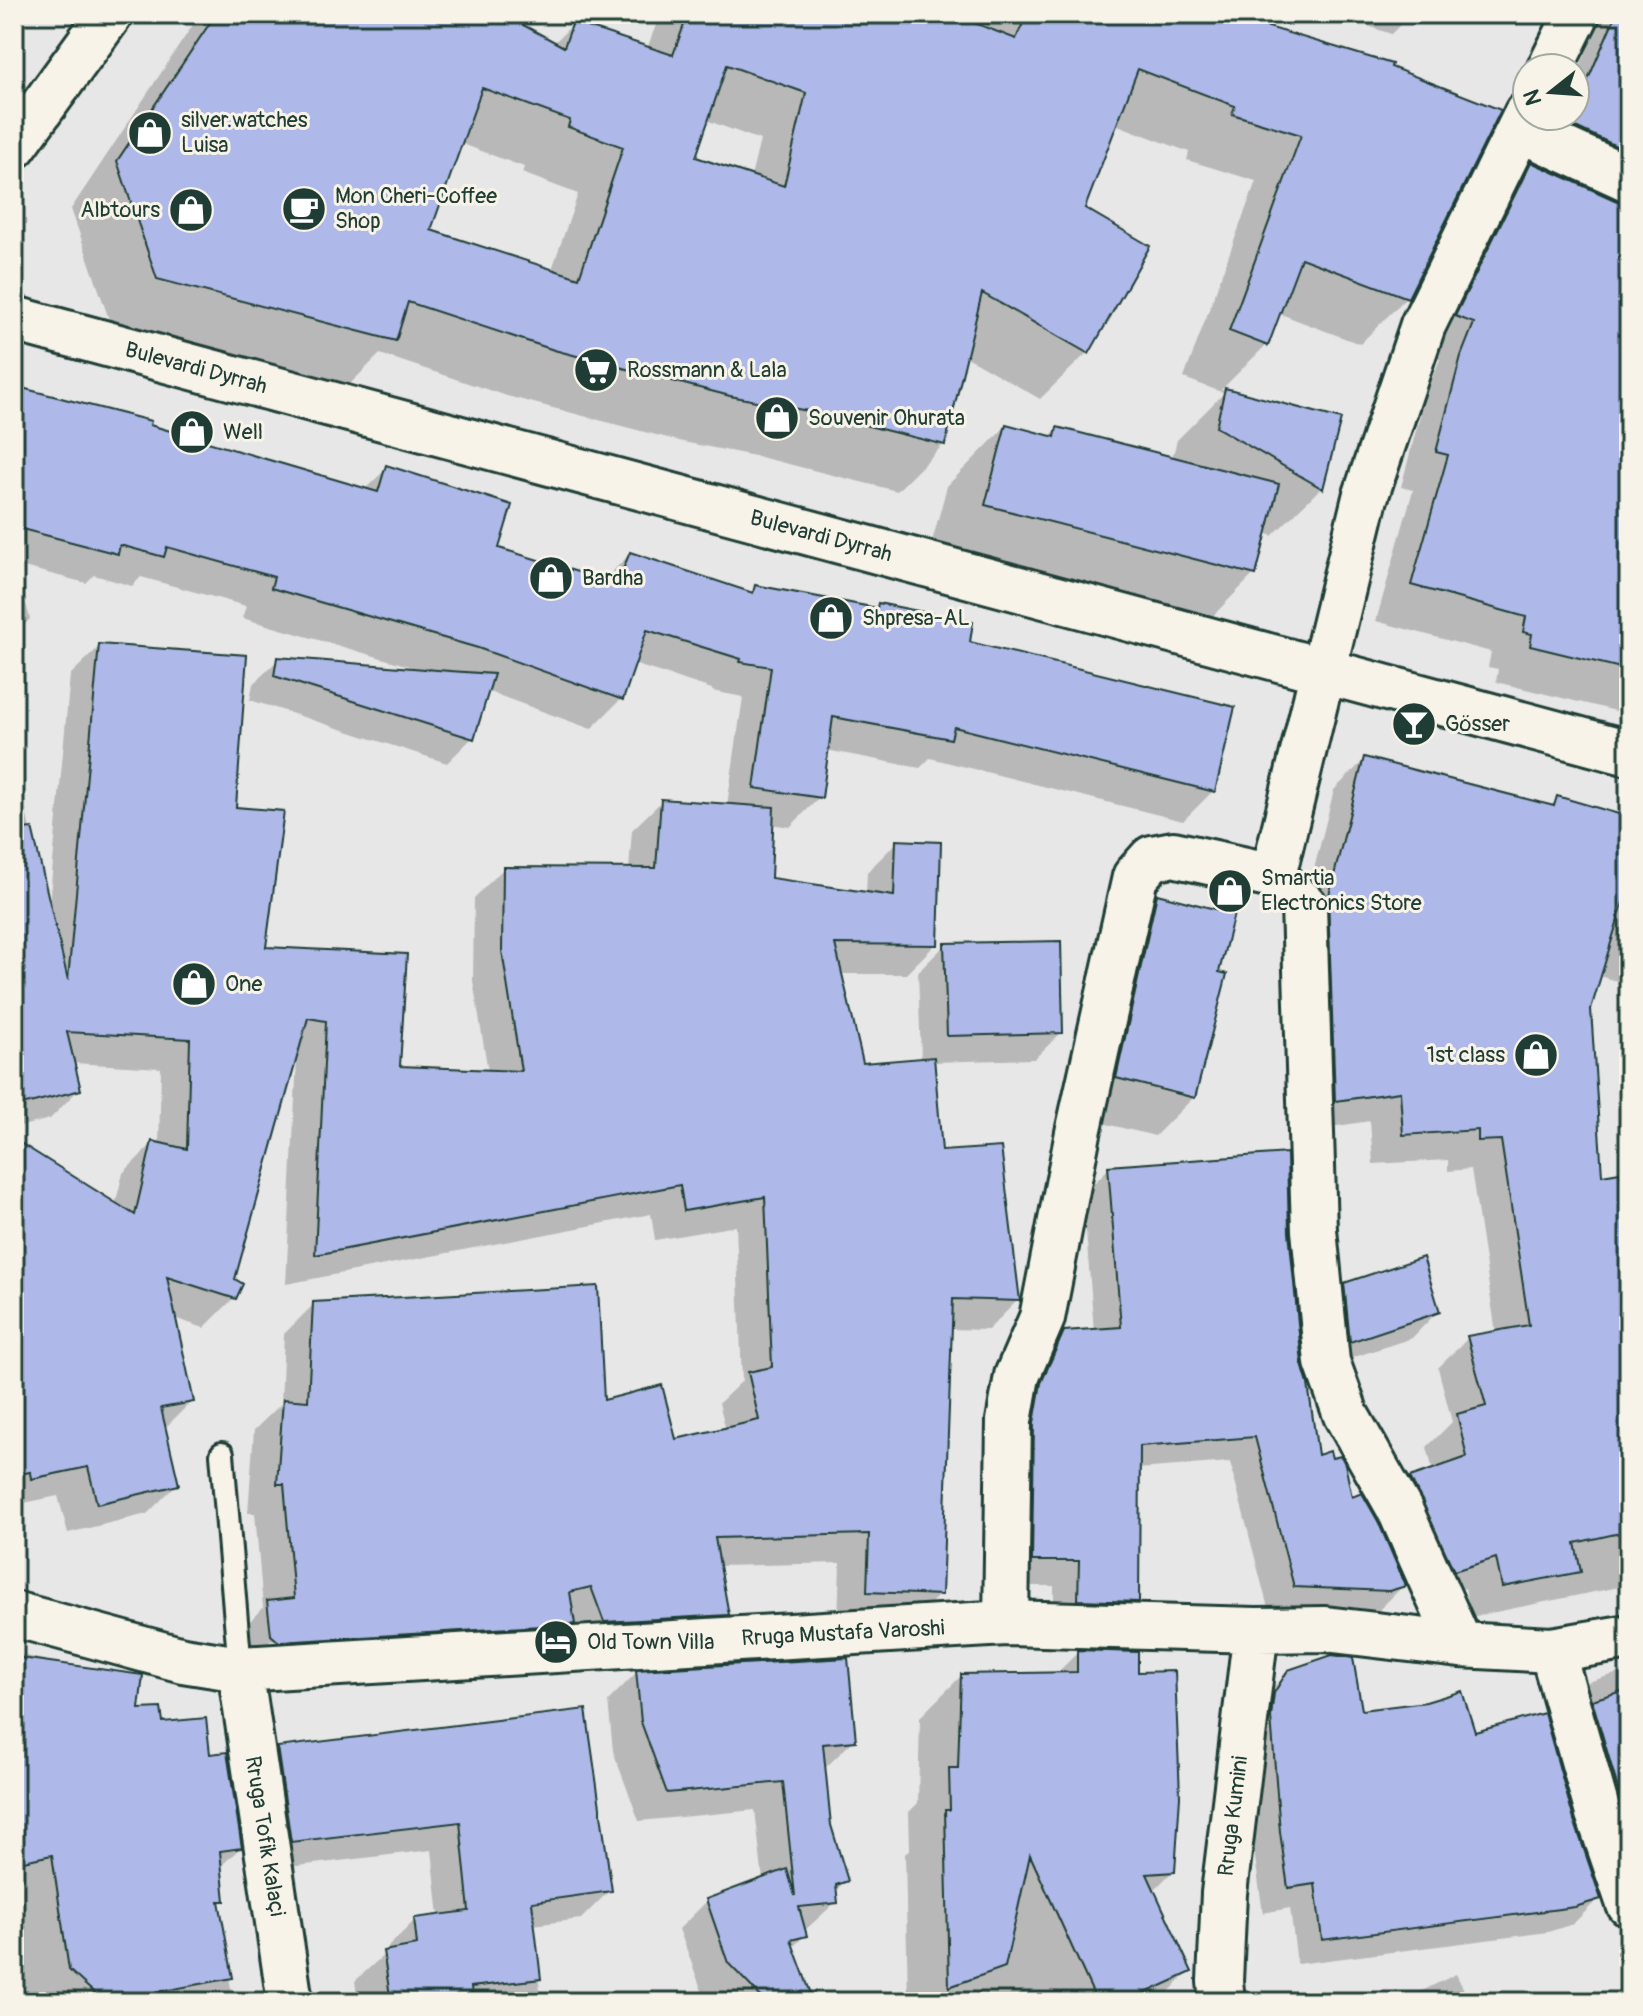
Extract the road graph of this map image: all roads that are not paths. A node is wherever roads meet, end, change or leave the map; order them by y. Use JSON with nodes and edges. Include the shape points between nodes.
{"nodes":[{"id":1,"x":110,"y":14,"type":"edge"},
{"id":2,"x":1577,"y":14,"type":"edge"},
{"id":3,"x":1558,"y":52,"type":"edge"},
{"id":4,"x":1518,"y":132,"type":"edge"},
{"id":5,"x":1543,"y":132,"type":"edge"},
{"id":6,"x":14,"y":146,"type":"edge"},
{"id":7,"x":1629,"y":179,"type":"edge"},
{"id":8,"x":14,"y":319,"type":"edge"},
{"id":9,"x":1324,"y":671,"type":"junction"},
{"id":10,"x":1629,"y":753,"type":"edge"},
{"id":11,"x":1273,"y":876,"type":"junction"},
{"id":12,"x":222,"y":1454,"type":"dead end"},
{"id":13,"x":14,"y":1614,"type":"edge"},
{"id":14,"x":1006,"y":1623,"type":"junction"},
{"id":15,"x":1256,"y":1630,"type":"junction"},
{"id":16,"x":1629,"y":1637,"type":"edge"},
{"id":17,"x":1460,"y":1645,"type":"junction"},
{"id":18,"x":1552,"y":1650,"type":"junction"},
{"id":19,"x":240,"y":1669,"type":"junction"},
{"id":20,"x":1629,"y":1904,"type":"edge"},
{"id":21,"x":290,"y":2002,"type":"edge"},
{"id":22,"x":1222,"y":2002,"type":"edge"}],
"edges":[{"from":1,"to":6,"type":"street"},
{"from":2,"to":3,"type":"street"},
{"from":4,"to":9,"type":"street","via":[[1423,325],[1365,498]]},
{"from":5,"to":7,"type":"street"},
{"from":8,"to":9,"type":"street","name":"Bulevardi Dyrrah"},
{"from":9,"to":10,"type":"street","name":"Bulevardi Dyrrah"},
{"from":9,"to":11,"type":"street"},
{"from":11,"to":14,"type":"street","via":[[1173,854],[1152,858],[1135,877],[1042,1318],[1017,1376],[1011,1406]]},
{"from":11,"to":17,"type":"street","via":[[1304,905],[1314,1230],[1327,1362],[1346,1415],[1400,1510]]},
{"from":12,"to":19,"type":"lane"},
{"from":13,"to":19,"type":"street","name":"Rruga Mustafa Varoshi","via":[[183,1660]]},
{"from":14,"to":15,"type":"street","name":"Rruga Mustafa Varoshi"},
{"from":14,"to":19,"type":"street","name":"Rruga Mustafa Varoshi"},
{"from":15,"to":17,"type":"street","name":"Rruga Mustafa Varoshi","via":[[1325,1629]]},
{"from":15,"to":22,"type":"street","name":"Rruga Kumini","via":[[1224,1893]]},
{"from":16,"to":18,"type":"street","name":"Rruga Mustafa Varoshi"},
{"from":17,"to":18,"type":"street","name":"Rruga Mustafa Varoshi"},
{"from":18,"to":20,"type":"street"},
{"from":19,"to":21,"type":"street","name":"Rruga Tofik Kalaçi"}]}
